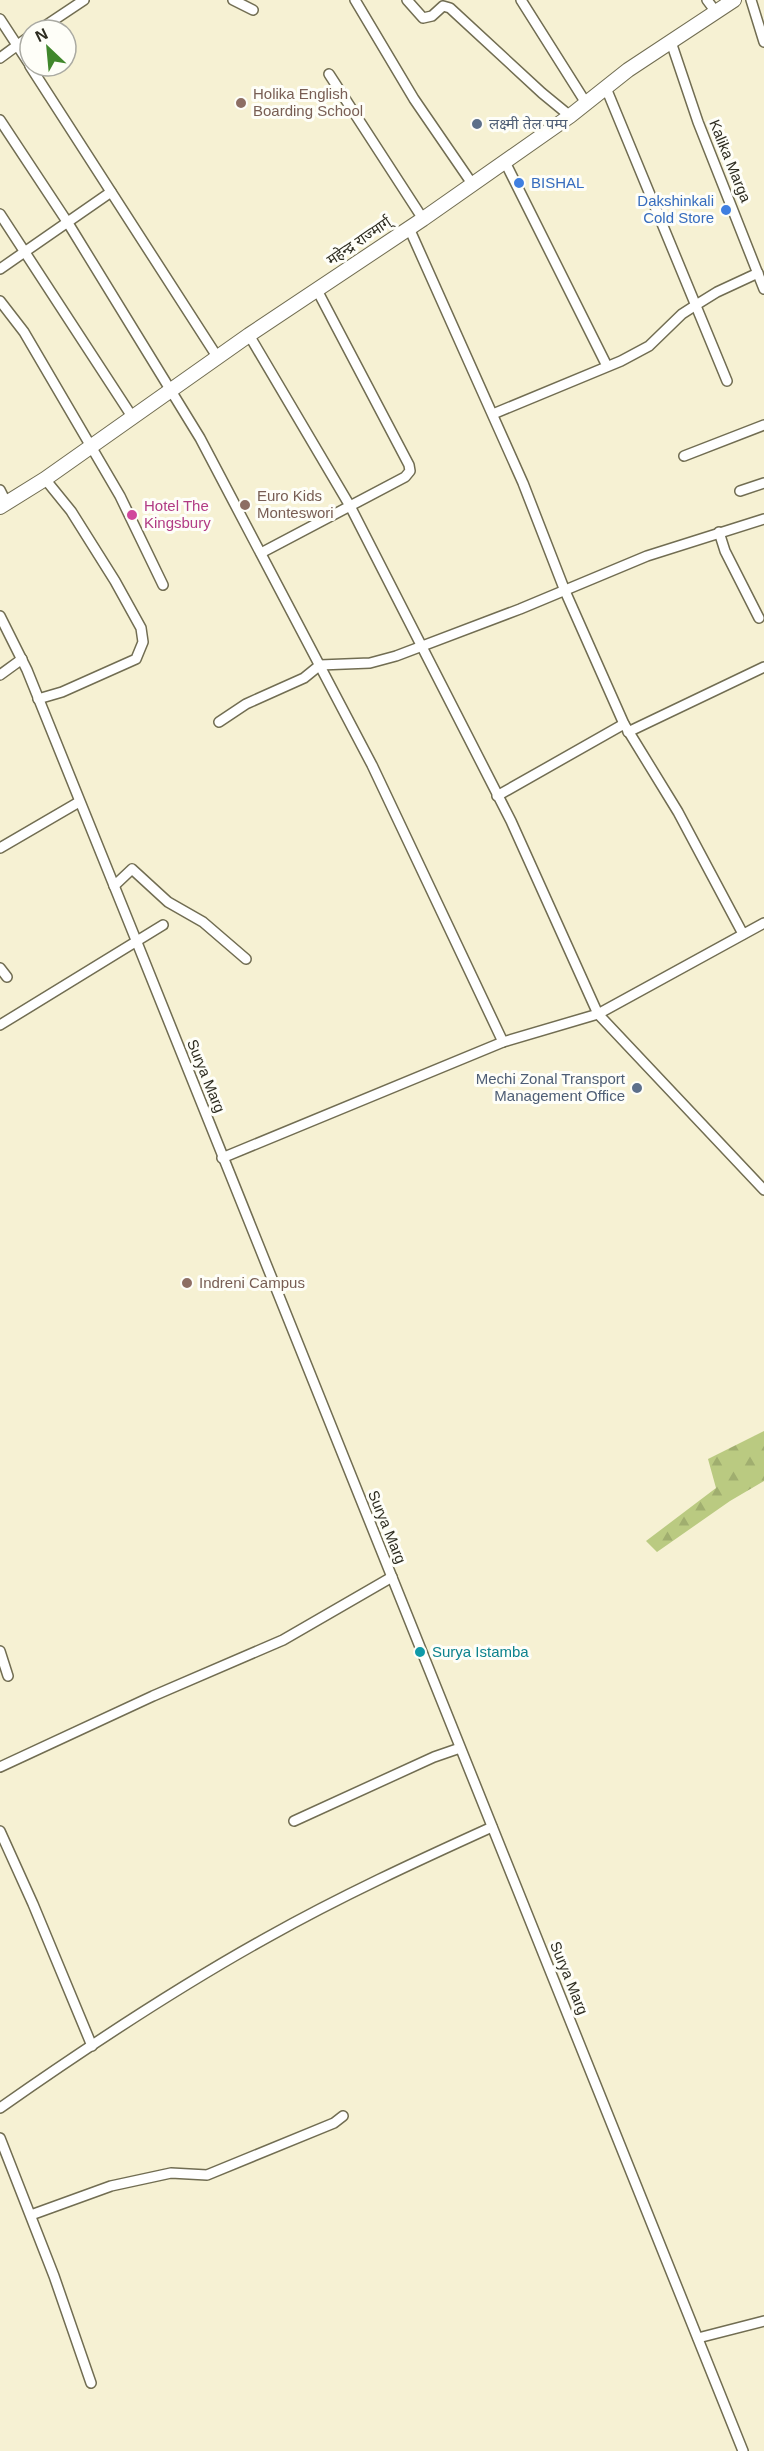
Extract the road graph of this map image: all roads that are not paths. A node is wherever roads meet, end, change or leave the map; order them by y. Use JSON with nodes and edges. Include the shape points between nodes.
{"nodes":[{"id":1,"x":84,"y":0,"type":"edge"},
{"id":2,"x":233,"y":0,"type":"edge"},
{"id":3,"x":355,"y":0,"type":"edge"},
{"id":4,"x":407,"y":0,"type":"edge"},
{"id":5,"x":521,"y":0,"type":"edge"},
{"id":6,"x":707,"y":0,"type":"edge"},
{"id":7,"x":734,"y":0,"type":"edge"},
{"id":8,"x":750,"y":0,"type":"edge"},
{"id":9,"x":253,"y":10,"type":"dead end"},
{"id":10,"x":716,"y":12,"type":"junction"},
{"id":11,"x":57,"y":18,"type":"edge"},
{"id":12,"x":0,"y":19,"type":"edge"},
{"id":13,"x":671,"y":42,"type":"junction"},
{"id":14,"x":764,"y":42,"type":"edge"},
{"id":15,"x":17,"y":45,"type":"joint"},
{"id":16,"x":0,"y":58,"type":"edge"},
{"id":17,"x":329,"y":74,"type":"dead end"},
{"id":18,"x":38,"y":78,"type":"edge"},
{"id":19,"x":606,"y":87,"type":"junction"},
{"id":20,"x":586,"y":103,"type":"junction"},
{"id":21,"x":570,"y":116,"type":"junction"},
{"id":22,"x":0,"y":120,"type":"edge"},
{"id":23,"x":505,"y":162,"type":"junction"},
{"id":24,"x":473,"y":184,"type":"junction"},
{"id":25,"x":111,"y":192,"type":"junction"},
{"id":26,"x":0,"y":214,"type":"edge"},
{"id":27,"x":423,"y":219,"type":"junction"},
{"id":28,"x":68,"y":222,"type":"junction"},
{"id":29,"x":409,"y":228,"type":"junction"},
{"id":30,"x":24,"y":252,"type":"junction"},
{"id":31,"x":764,"y":256,"type":"edge"},
{"id":32,"x":754,"y":261,"type":"junction"},
{"id":33,"x":0,"y":269,"type":"edge"},
{"id":34,"x":758,"y":273,"type":"junction"},
{"id":35,"x":764,"y":289,"type":"edge"},
{"id":36,"x":317,"y":290,"type":"junction"},
{"id":37,"x":0,"y":301,"type":"edge"},
{"id":38,"x":696,"y":305,"type":"junction"},
{"id":39,"x":249,"y":335,"type":"junction"},
{"id":40,"x":219,"y":358,"type":"junction"},
{"id":41,"x":607,"y":366,"type":"junction"},
{"id":42,"x":727,"y":381,"type":"dead end"},
{"id":43,"x":172,"y":391,"type":"junction"},
{"id":44,"x":493,"y":414,"type":"junction"},
{"id":45,"x":134,"y":418,"type":"junction"},
{"id":46,"x":764,"y":425,"type":"edge"},
{"id":47,"x":91,"y":448,"type":"junction"},
{"id":48,"x":684,"y":456,"type":"dead end"},
{"id":49,"x":45,"y":479,"type":"junction"},
{"id":50,"x":764,"y":483,"type":"edge"},
{"id":51,"x":740,"y":491,"type":"dead end"},
{"id":52,"x":2,"y":500,"type":"edge"},
{"id":53,"x":350,"y":506,"type":"junction"},
{"id":54,"x":764,"y":519,"type":"edge"},
{"id":55,"x":718,"y":532,"type":"junction"},
{"id":56,"x":261,"y":553,"type":"junction"},
{"id":57,"x":163,"y":585,"type":"dead end"},
{"id":58,"x":565,"y":591,"type":"junction"},
{"id":59,"x":0,"y":615,"type":"edge"},
{"id":60,"x":759,"y":618,"type":"dead end"},
{"id":61,"x":420,"y":646,"type":"junction"},
{"id":62,"x":22,"y":659,"type":"junction"},
{"id":63,"x":320,"y":665,"type":"junction"},
{"id":64,"x":764,"y":667,"type":"edge"},
{"id":65,"x":0,"y":675,"type":"edge"},
{"id":66,"x":38,"y":699,"type":"junction"},
{"id":67,"x":219,"y":722,"type":"dead end"},
{"id":68,"x":626,"y":728,"type":"junction"},
{"id":69,"x":497,"y":796,"type":"junction"},
{"id":70,"x":79,"y":802,"type":"junction"},
{"id":71,"x":0,"y":848,"type":"edge"},
{"id":72,"x":114,"y":886,"type":"junction"},
{"id":73,"x":764,"y":923,"type":"edge"},
{"id":74,"x":163,"y":925,"type":"dead end"},
{"id":75,"x":743,"y":934,"type":"junction"},
{"id":76,"x":136,"y":940,"type":"junction"},
{"id":77,"x":246,"y":959,"type":"dead end"},
{"id":78,"x":0,"y":968,"type":"edge"},
{"id":79,"x":7,"y":977,"type":"dead end"},
{"id":80,"x":598,"y":1014,"type":"junction"},
{"id":81,"x":0,"y":1025,"type":"edge"},
{"id":82,"x":503,"y":1042,"type":"junction"},
{"id":83,"x":222,"y":1158,"type":"junction"},
{"id":84,"x":764,"y":1190,"type":"edge"},
{"id":85,"x":392,"y":1577,"type":"junction"},
{"id":86,"x":0,"y":1652,"type":"edge"},
{"id":87,"x":8,"y":1676,"type":"dead end"},
{"id":88,"x":460,"y":1748,"type":"junction"},
{"id":89,"x":1,"y":1765,"type":"edge"},
{"id":90,"x":294,"y":1821,"type":"dead end"},
{"id":91,"x":492,"y":1827,"type":"junction"},
{"id":92,"x":0,"y":1831,"type":"edge"},
{"id":93,"x":92,"y":2046,"type":"junction"},
{"id":94,"x":0,"y":2108,"type":"edge"},
{"id":95,"x":343,"y":2116,"type":"dead end"},
{"id":96,"x":0,"y":2138,"type":"edge"},
{"id":97,"x":31,"y":2215,"type":"junction"},
{"id":98,"x":764,"y":2321,"type":"edge"},
{"id":99,"x":698,"y":2338,"type":"junction"},
{"id":100,"x":91,"y":2382,"type":"dead end"},
{"id":101,"x":743,"y":2451,"type":"edge"}],
"edges":[{"from":1,"to":11,"type":"street"},
{"from":2,"to":9,"type":"street"},
{"from":3,"to":24,"type":"street","via":[[414,99]]},
{"from":4,"to":21,"type":"street","via":[[423,18],[443,6],[450,8]]},
{"from":5,"to":20,"type":"street"},
{"from":6,"to":10,"type":"street"},
{"from":7,"to":10,"type":"highway","name":"महेन्द्र राज्मार्ग्"},
{"from":8,"to":14,"type":"street"},
{"from":10,"to":13,"type":"highway","name":"महेन्द्र राज्मार्ग्"},
{"from":12,"to":15,"type":"street"},
{"from":13,"to":19,"type":"highway","name":"महेन्द्र राज्मार्ग्"},
{"from":13,"to":32,"type":"street","name":"Kalika Marga","via":[[698,122]]},
{"from":15,"to":16,"type":"street"},
{"from":17,"to":27,"type":"street"},
{"from":18,"to":25,"type":"street"},
{"from":19,"to":20,"type":"highway","name":"महेन्द्र राज्मार्ग्"},
{"from":19,"to":38,"type":"street"},
{"from":20,"to":21,"type":"highway","name":"महेन्द्र राज्मार्ग्"},
{"from":21,"to":23,"type":"highway","name":"महेन्द्र राज्मार्ग्"},
{"from":22,"to":28,"type":"street"},
{"from":23,"to":24,"type":"highway","name":"महेन्द्र राज्मार्ग्"},
{"from":23,"to":41,"type":"street"},
{"from":24,"to":27,"type":"highway","name":"महेन्द्र राज्मार्ग्"},
{"from":25,"to":28,"type":"street"},
{"from":25,"to":40,"type":"street"},
{"from":26,"to":30,"type":"street"},
{"from":27,"to":29,"type":"highway","name":"महेन्द्र राज्मार्ग्"},
{"from":28,"to":30,"type":"street"},
{"from":28,"to":43,"type":"street"},
{"from":29,"to":36,"type":"highway","name":"महेन्द्र राज्मार्ग्"},
{"from":29,"to":44,"type":"street"},
{"from":30,"to":33,"type":"street"},
{"from":30,"to":45,"type":"street"},
{"from":31,"to":32,"type":"street"},
{"from":32,"to":34,"type":"street","name":"Kalika Marga"},
{"from":34,"to":35,"type":"street","name":"Kalika Marga"},
{"from":34,"to":38,"type":"street"},
{"from":36,"to":39,"type":"highway","name":"महेन्द्र राज्मार्ग्"},
{"from":36,"to":53,"type":"street","via":[[410,471]]},
{"from":37,"to":47,"type":"street","via":[[24,332]]},
{"from":38,"to":41,"type":"street","via":[[649,346]]},
{"from":38,"to":42,"type":"street"},
{"from":39,"to":40,"type":"highway","name":"महेन्द्र राज्मार्ग्"},
{"from":39,"to":53,"type":"street"},
{"from":40,"to":43,"type":"highway","name":"महेन्द्र राज्मार्ग्"},
{"from":41,"to":44,"type":"street"},
{"from":43,"to":45,"type":"highway","name":"महेन्द्र राज्मार्ग्"},
{"from":43,"to":56,"type":"street"},
{"from":44,"to":58,"type":"street"},
{"from":45,"to":47,"type":"highway","name":"महेन्द्र राज्मार्ग्"},
{"from":46,"to":48,"type":"street"},
{"from":47,"to":49,"type":"highway","name":"महेन्द्र राज्मार्ग्"},
{"from":47,"to":57,"type":"street","via":[[120,496]]},
{"from":49,"to":52,"type":"highway","name":"महेन्द्र राज्मार्ग्"},
{"from":49,"to":66,"type":"street","via":[[116,581],[141,628],[143,642],[136,659]]},
{"from":50,"to":51,"type":"street"},
{"from":53,"to":56,"type":"street"},
{"from":53,"to":61,"type":"street"},
{"from":54,"to":55,"type":"street"},
{"from":55,"to":58,"type":"street","via":[[647,555]]},
{"from":55,"to":60,"type":"street"},
{"from":56,"to":63,"type":"street"},
{"from":58,"to":61,"type":"street"},
{"from":58,"to":68,"type":"street"},
{"from":59,"to":62,"type":"street","name":"Surya Marg"},
{"from":61,"to":63,"type":"street","via":[[370,663]]},
{"from":61,"to":69,"type":"street"},
{"from":62,"to":65,"type":"street"},
{"from":62,"to":66,"type":"street","name":"Surya Marg"},
{"from":63,"to":67,"type":"street","via":[[304,678],[246,704]]},
{"from":63,"to":82,"type":"street","via":[[372,765]]},
{"from":64,"to":68,"type":"street"},
{"from":66,"to":70,"type":"street","name":"Surya Marg"},
{"from":68,"to":69,"type":"street"},
{"from":68,"to":75,"type":"street","via":[[678,812]]},
{"from":69,"to":80,"type":"street"},
{"from":70,"to":71,"type":"street"},
{"from":70,"to":72,"type":"street","name":"Surya Marg"},
{"from":72,"to":76,"type":"street","name":"Surya Marg"},
{"from":72,"to":77,"type":"street","via":[[132,869],[168,902],[202,922]]},
{"from":73,"to":75,"type":"street"},
{"from":74,"to":76,"type":"street"},
{"from":75,"to":80,"type":"street"},
{"from":76,"to":81,"type":"street"},
{"from":76,"to":83,"type":"street","name":"Surya Marg"},
{"from":78,"to":79,"type":"street"},
{"from":80,"to":82,"type":"street"},
{"from":80,"to":84,"type":"street"},
{"from":82,"to":83,"type":"street"},
{"from":83,"to":85,"type":"street","name":"Surya Marg"},
{"from":85,"to":88,"type":"street","name":"Surya Marg"},
{"from":85,"to":89,"type":"street","via":[[283,1640]]},
{"from":86,"to":87,"type":"street"},
{"from":88,"to":90,"type":"street"},
{"from":88,"to":91,"type":"street","name":"Surya Marg"},
{"from":91,"to":93,"type":"street","via":[[268,1937]]},
{"from":91,"to":99,"type":"street","name":"Surya Marg"},
{"from":92,"to":93,"type":"street"},
{"from":93,"to":94,"type":"street"},
{"from":95,"to":97,"type":"street","via":[[207,2175],[171,2173],[111,2186]]},
{"from":96,"to":97,"type":"street"},
{"from":97,"to":100,"type":"street"},
{"from":98,"to":99,"type":"street"},
{"from":99,"to":101,"type":"street","name":"Surya Marg"}]}
